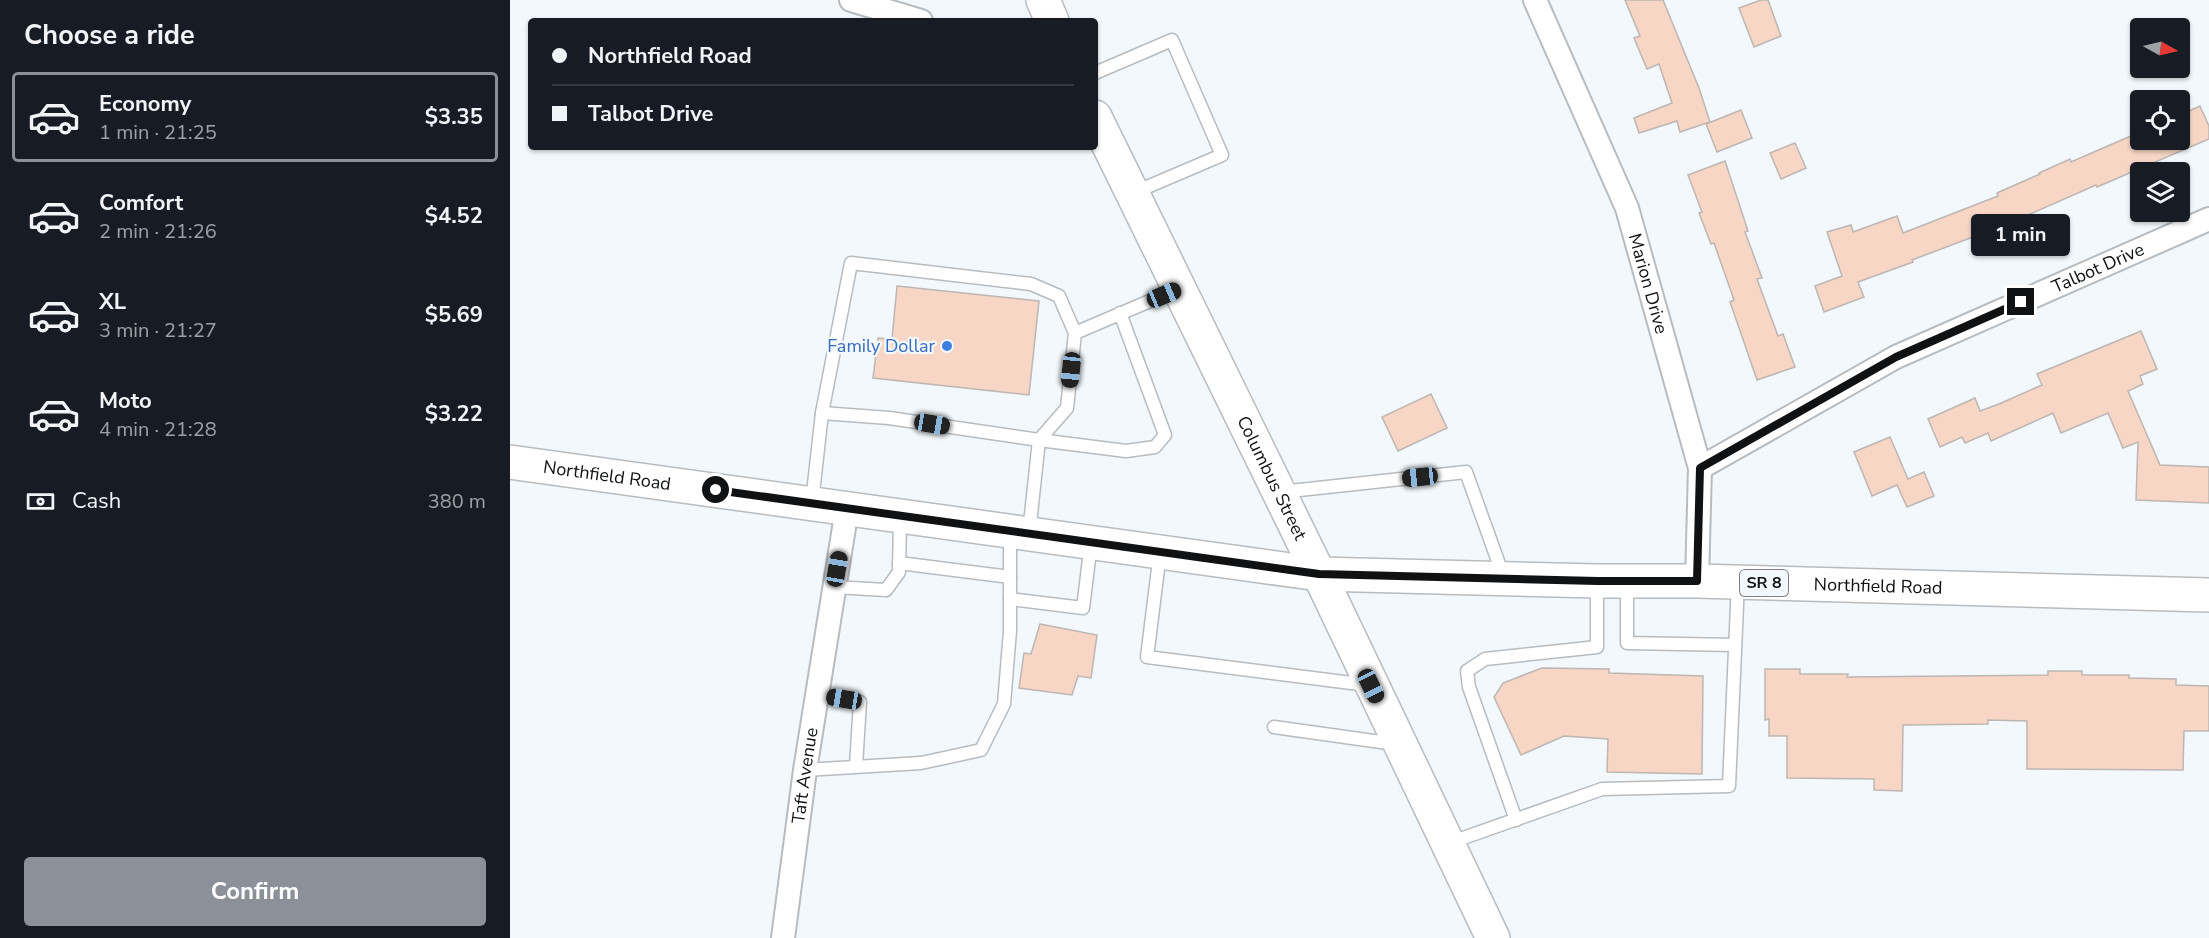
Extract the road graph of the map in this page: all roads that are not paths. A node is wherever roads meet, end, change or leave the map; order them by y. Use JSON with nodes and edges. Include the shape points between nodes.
{"nodes":[{"id":1,"x":851,"y":0,"type":"edge"},
{"id":2,"x":1043,"y":0,"type":"edge"},
{"id":3,"x":1535,"y":0,"type":"edge"},
{"id":4,"x":911,"y":18,"type":"edge"},
{"id":5,"x":1051,"y":18,"type":"edge"},
{"id":6,"x":1098,"y":72,"type":"edge"},
{"id":7,"x":1098,"y":123,"type":"edge"},
{"id":8,"x":1132,"y":193,"type":"junction"},
{"id":9,"x":2209,"y":219,"type":"edge"},
{"id":10,"x":1179,"y":289,"type":"junction"},
{"id":11,"x":1120,"y":314,"type":"junction"},
{"id":12,"x":1075,"y":333,"type":"junction"},
{"id":13,"x":822,"y":413,"type":"junction"},
{"id":14,"x":1039,"y":440,"type":"junction"},
{"id":15,"x":510,"y":462,"type":"edge"},
{"id":16,"x":1700,"y":468,"type":"junction"},
{"id":17,"x":1279,"y":492,"type":"junction"},
{"id":18,"x":812,"y":503,"type":"junction"},
{"id":19,"x":847,"y":509,"type":"junction"},
{"id":20,"x":900,"y":515,"type":"junction"},
{"id":21,"x":1019,"y":532,"type":"junction"},
{"id":22,"x":1091,"y":542,"type":"junction"},
{"id":23,"x":1160,"y":552,"type":"junction"},
{"id":24,"x":899,"y":563,"type":"junction"},
{"id":25,"x":1319,"y":574,"type":"junction"},
{"id":26,"x":1010,"y":577,"type":"junction"},
{"id":27,"x":1504,"y":579,"type":"junction"},
{"id":28,"x":1612,"y":581,"type":"junction"},
{"id":29,"x":1697,"y":581,"type":"junction"},
{"id":30,"x":1738,"y":582,"type":"junction"},
{"id":31,"x":834,"y":587,"type":"junction"},
{"id":32,"x":2209,"y":595,"type":"edge"},
{"id":33,"x":1010,"y":599,"type":"junction"},
{"id":34,"x":1736,"y":645,"type":"junction"},
{"id":35,"x":1371,"y":686,"type":"junction"},
{"id":36,"x":817,"y":695,"type":"junction"},
{"id":37,"x":1274,"y":727,"type":"dead end"},
{"id":38,"x":1400,"y":745,"type":"junction"},
{"id":39,"x":856,"y":766,"type":"junction"},
{"id":40,"x":805,"y":770,"type":"junction"},
{"id":41,"x":1516,"y":820,"type":"junction"},
{"id":42,"x":1448,"y":843,"type":"junction"},
{"id":43,"x":783,"y":938,"type":"edge"},
{"id":44,"x":1493,"y":938,"type":"edge"}],
"edges":[{"from":1,"to":4,"type":"street"},
{"from":2,"to":5,"type":"main road"},
{"from":3,"to":16,"type":"street","name":"Marion Drive","via":[[1627,208]]},
{"from":6,"to":8,"type":"lane","via":[[1172,40],[1222,155]]},
{"from":7,"to":8,"type":"main road","name":"Columbus Street"},
{"from":8,"to":10,"type":"main road","name":"Columbus Street"},
{"from":9,"to":16,"type":"street","name":"Talbot Drive","via":[[1896,357]]},
{"from":10,"to":11,"type":"lane"},
{"from":10,"to":17,"type":"main road","name":"Columbus Street"},
{"from":11,"to":12,"type":"lane"},
{"from":11,"to":14,"type":"lane","via":[[1165,435],[1155,447],[1126,451]]},
{"from":12,"to":13,"type":"lane","via":[[1059,296],[1031,284],[851,263]]},
{"from":12,"to":14,"type":"lane","via":[[1067,408]]},
{"from":13,"to":14,"type":"lane","via":[[889,418]]},
{"from":13,"to":18,"type":"lane"},
{"from":14,"to":21,"type":"lane"},
{"from":15,"to":18,"type":"main road","name":"Northfield Road","number":"SR 8"},
{"from":16,"to":29,"type":"street","name":"Marion Drive"},
{"from":17,"to":25,"type":"main road","name":"Columbus Street"},
{"from":17,"to":27,"type":"lane","via":[[1466,472]]},
{"from":18,"to":19,"type":"main road","name":"Northfield Road","number":"SR 8"},
{"from":19,"to":20,"type":"main road","name":"Northfield Road","number":"SR 8"},
{"from":19,"to":31,"type":"street","name":"Taft Avenue"},
{"from":20,"to":21,"type":"main road","name":"Northfield Road","number":"SR 8"},
{"from":20,"to":24,"type":"lane"},
{"from":21,"to":22,"type":"main road","name":"Northfield Road","number":"SR 8"},
{"from":21,"to":26,"type":"lane"},
{"from":22,"to":23,"type":"main road","name":"Northfield Road","number":"SR 8"},
{"from":22,"to":33,"type":"lane","via":[[1083,608]]},
{"from":23,"to":25,"type":"main road","name":"Northfield Road","number":"SR 8"},
{"from":23,"to":35,"type":"lane","via":[[1147,657]]},
{"from":24,"to":26,"type":"lane"},
{"from":24,"to":31,"type":"lane","via":[[899,572],[886,590]]},
{"from":25,"to":27,"type":"main road","name":"Northfield Road","number":"SR 8"},
{"from":25,"to":35,"type":"main road","name":"Columbus Street"},
{"from":26,"to":33,"type":"lane"},
{"from":27,"to":28,"type":"main road","name":"Northfield Road","number":"SR 8"},
{"from":28,"to":29,"type":"main road","name":"Northfield Road","number":"SR 8"},
{"from":28,"to":34,"type":"lane","via":[[1627,643]]},
{"from":28,"to":41,"type":"lane","via":[[1597,647],[1485,659],[1467,671],[1468,687]]},
{"from":29,"to":30,"type":"main road","name":"Northfield Road","number":"SR 8"},
{"from":30,"to":32,"type":"main road","name":"Northfield Road","number":"SR 8"},
{"from":30,"to":34,"type":"lane"},
{"from":31,"to":36,"type":"street","name":"Taft Avenue"},
{"from":33,"to":39,"type":"lane","via":[[1004,704],[981,750],[921,763]]},
{"from":34,"to":41,"type":"lane","via":[[1729,786],[1602,789]]},
{"from":35,"to":38,"type":"main road","name":"Columbus Street"},
{"from":36,"to":39,"type":"lane","via":[[860,702]]},
{"from":36,"to":40,"type":"street","name":"Taft Avenue"},
{"from":37,"to":38,"type":"lane"},
{"from":38,"to":42,"type":"main road","name":"Columbus Street"},
{"from":39,"to":40,"type":"lane"},
{"from":40,"to":43,"type":"street","name":"Taft Avenue"},
{"from":41,"to":42,"type":"lane"},
{"from":42,"to":44,"type":"main road","name":"Columbus Street"}]}
